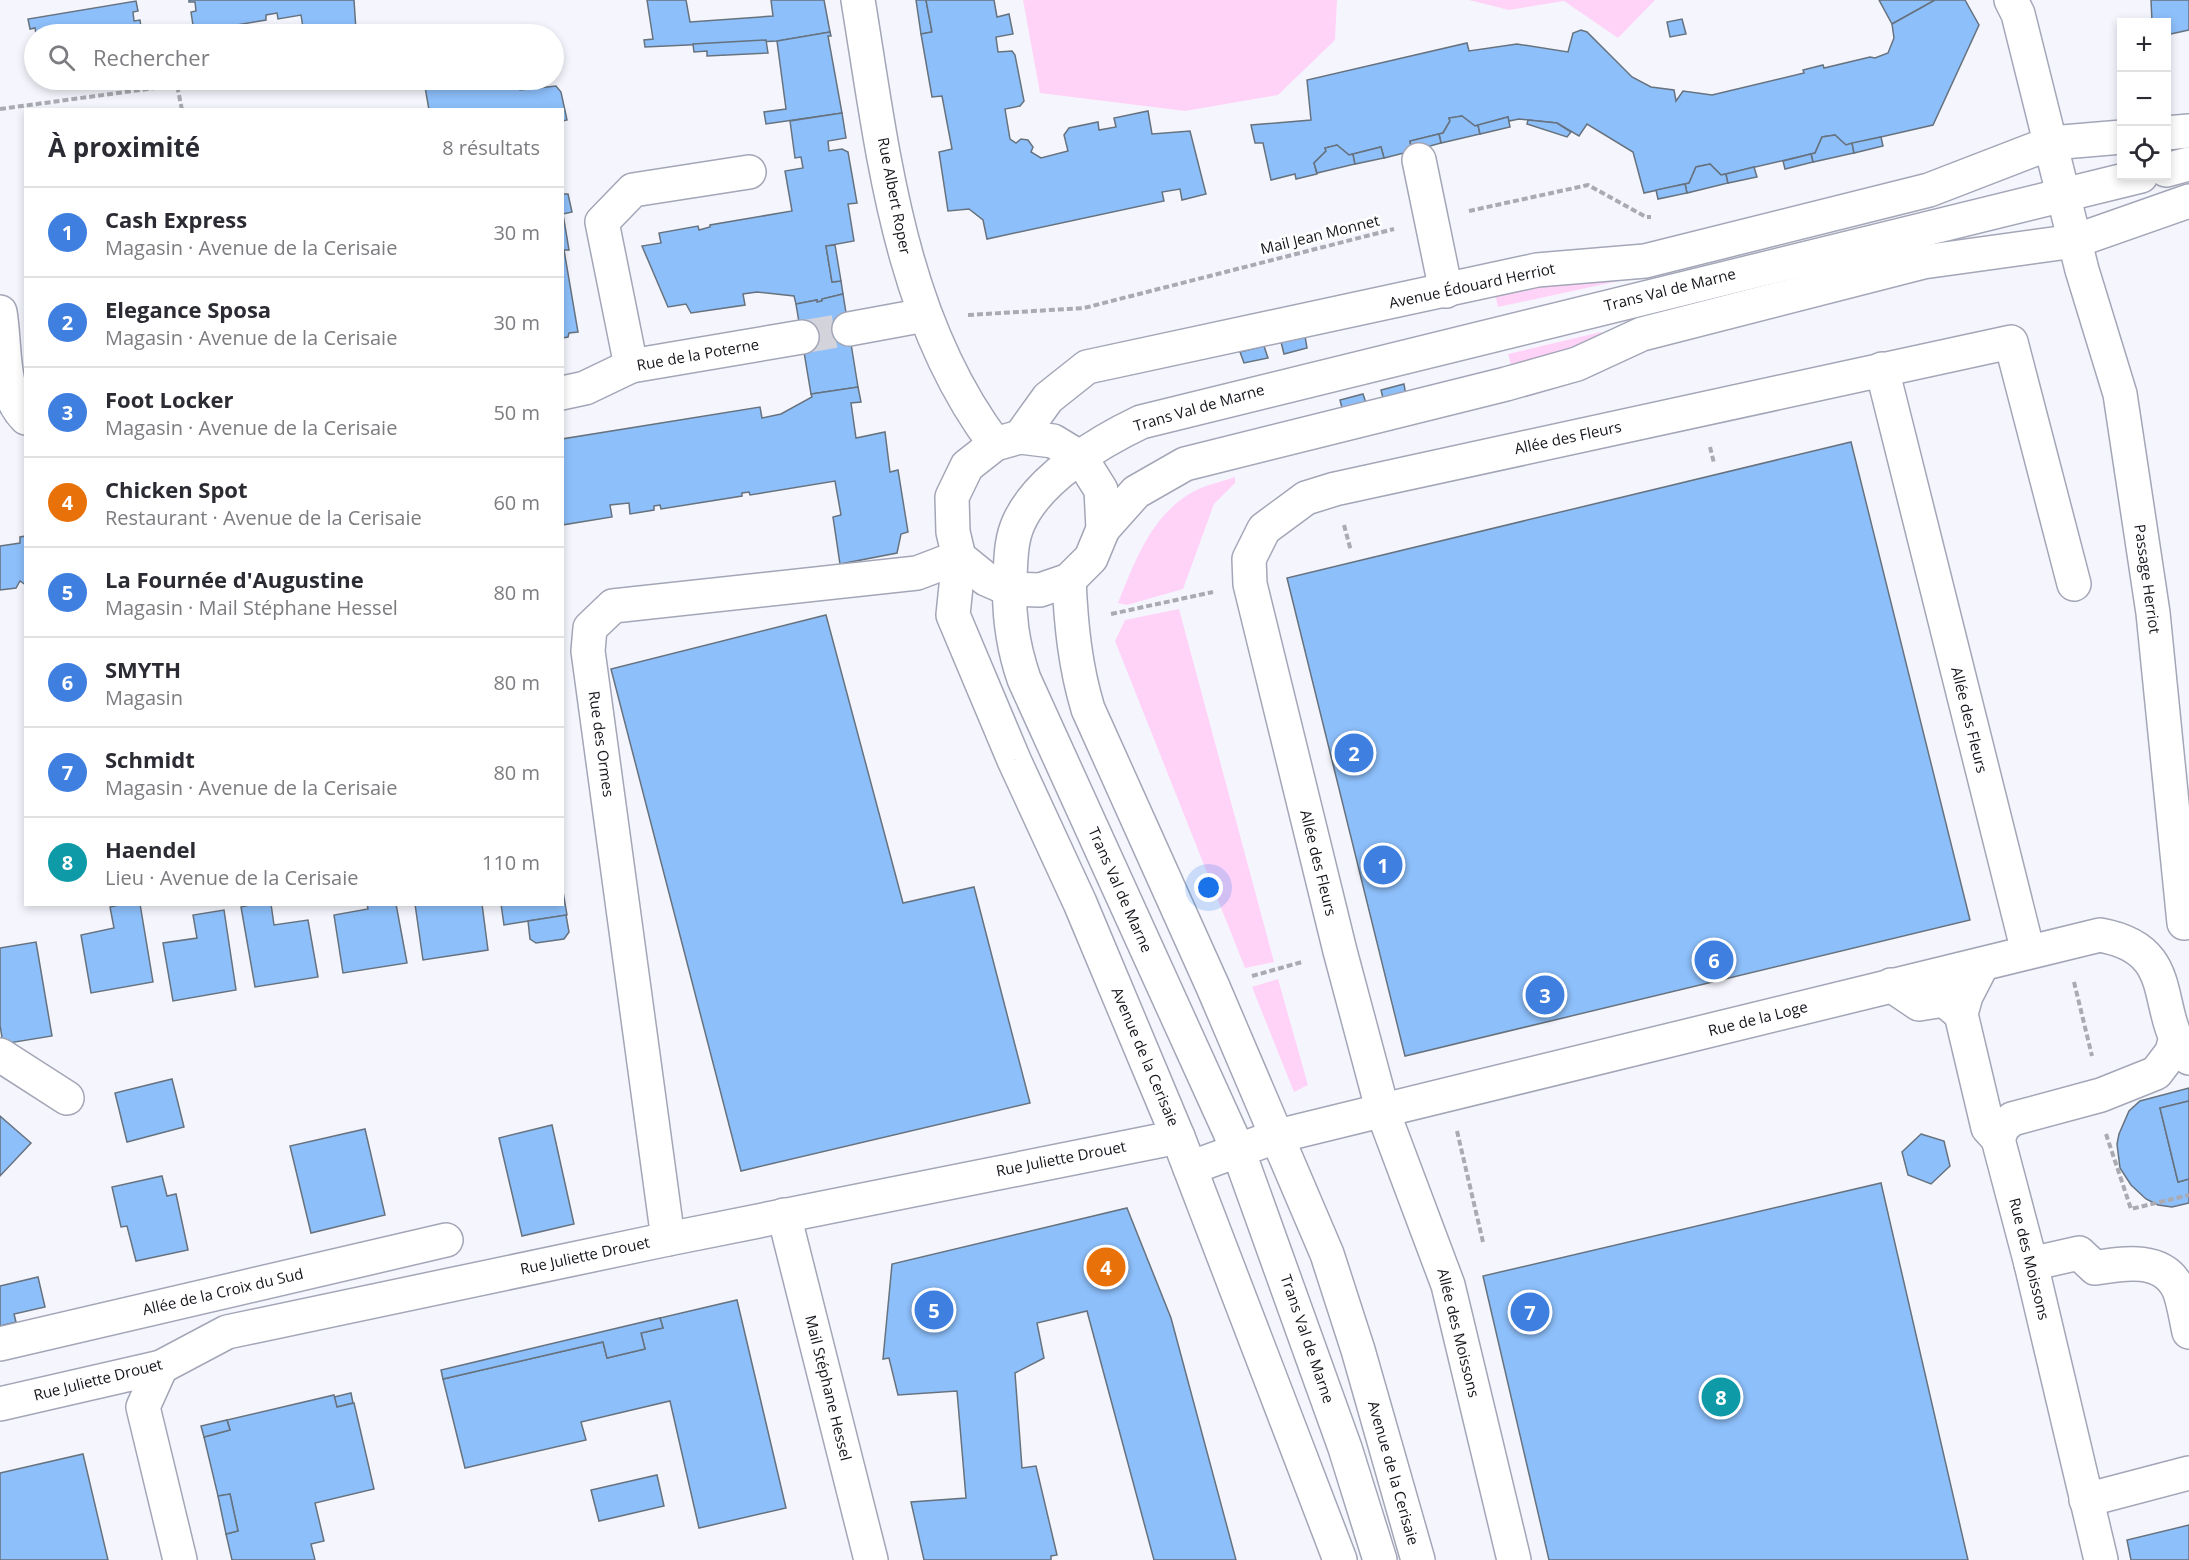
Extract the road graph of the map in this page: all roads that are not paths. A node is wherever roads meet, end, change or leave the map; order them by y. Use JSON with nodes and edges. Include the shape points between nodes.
{"nodes":[{"id":1,"x":858,"y":0,"type":"edge"},
{"id":2,"x":2011,"y":0,"type":"edge"},
{"id":3,"x":2189,"y":131,"type":"edge"},
{"id":4,"x":2171,"y":133,"type":"edge"},
{"id":5,"x":2117,"y":137,"type":"edge"},
{"id":6,"x":2051,"y":143,"type":"junction"},
{"id":7,"x":1419,"y":160,"type":"dead end"},
{"id":8,"x":2189,"y":164,"type":"edge"},
{"id":9,"x":2171,"y":169,"type":"edge"},
{"id":10,"x":749,"y":172,"type":"dead end"},
{"id":11,"x":2124,"y":180,"type":"edge"},
{"id":12,"x":2065,"y":194,"type":"junction"},
{"id":13,"x":2189,"y":201,"type":"edge"},
{"id":14,"x":2075,"y":241,"type":"junction"},
{"id":15,"x":1446,"y":291,"type":"junction"},
{"id":16,"x":0,"y":312,"type":"edge"},
{"id":17,"x":925,"y":315,"type":"junction"},
{"id":18,"x":849,"y":329,"type":"tunnel mouth"},
{"id":19,"x":802,"y":337,"type":"tunnel mouth"},
{"id":20,"x":631,"y":366,"type":"junction"},
{"id":21,"x":1882,"y":369,"type":"junction"},
{"id":22,"x":564,"y":393,"type":"edge"},
{"id":23,"x":24,"y":416,"type":"edge"},
{"id":24,"x":1007,"y":440,"type":"junction"},
{"id":25,"x":1081,"y":459,"type":"junction"},
{"id":26,"x":1103,"y":529,"type":"junction"},
{"id":27,"x":959,"y":557,"type":"junction"},
{"id":28,"x":1068,"y":580,"type":"junction"},
{"id":29,"x":2074,"y":584,"type":"dead end"},
{"id":30,"x":1009,"y":589,"type":"junction"},
{"id":31,"x":2184,"y":923,"type":"dead end"},
{"id":32,"x":2028,"y":952,"type":"junction"},
{"id":33,"x":1982,"y":965,"type":"junction"},
{"id":34,"x":1891,"y":986,"type":"junction"},
{"id":35,"x":1961,"y":1014,"type":"junction"},
{"id":36,"x":2182,"y":1049,"type":"edge"},
{"id":37,"x":0,"y":1055,"type":"edge"},
{"id":38,"x":67,"y":1098,"type":"dead end"},
{"id":39,"x":1383,"y":1112,"type":"junction"},
{"id":40,"x":1278,"y":1136,"type":"junction"},
{"id":41,"x":1178,"y":1137,"type":"junction"},
{"id":42,"x":1998,"y":1139,"type":"junction"},
{"id":43,"x":1238,"y":1150,"type":"junction"},
{"id":44,"x":1190,"y":1168,"type":"junction"},
{"id":45,"x":784,"y":1215,"type":"junction"},
{"id":46,"x":446,"y":1239,"type":"dead end"},
{"id":47,"x":668,"y":1239,"type":"junction"},
{"id":48,"x":2031,"y":1264,"type":"junction"},
{"id":49,"x":2189,"y":1332,"type":"edge"},
{"id":50,"x":0,"y":1344,"type":"edge"},
{"id":51,"x":161,"y":1367,"type":"junction"},
{"id":52,"x":0,"y":1404,"type":"edge"},
{"id":53,"x":2189,"y":1473,"type":"edge"},
{"id":54,"x":2086,"y":1500,"type":"junction"},
{"id":55,"x":180,"y":1560,"type":"edge"},
{"id":56,"x":872,"y":1560,"type":"edge"},
{"id":57,"x":1340,"y":1560,"type":"edge"},
{"id":58,"x":1380,"y":1560,"type":"edge"},
{"id":59,"x":1418,"y":1560,"type":"edge"},
{"id":60,"x":1514,"y":1560,"type":"edge"},
{"id":61,"x":2101,"y":1560,"type":"edge"}],
"edges":[{"from":1,"to":17,"type":"street","name":"Rue Albert Roper","via":[[900,241]]},
{"from":2,"to":6,"type":"street"},
{"from":3,"to":4,"type":"street"},
{"from":5,"to":6,"type":"street","name":"Avenue Édouard Herriot"},
{"from":6,"to":12,"type":"street"},
{"from":6,"to":15,"type":"street","name":"Avenue Édouard Herriot","via":[[1929,190],[1645,261],[1537,270]]},
{"from":7,"to":15,"type":"street"},
{"from":8,"to":9,"type":"street"},
{"from":10,"to":20,"type":"street","via":[[633,190],[602,222]]},
{"from":11,"to":12,"type":"street","name":"Trans Val de Marne"},
{"from":12,"to":14,"type":"street"},
{"from":12,"to":25,"type":"street","name":"Trans Val de Marne","via":[[1141,422],[1102,441]]},
{"from":13,"to":14,"type":"street"},
{"from":14,"to":26,"type":"street","via":[[1923,262],[1642,334],[1577,364],[1506,384],[1185,464],[1136,492]]},
{"from":14,"to":31,"type":"street","name":"Passage Herriot","via":[[2120,394],[2153,613]]},
{"from":15,"to":24,"type":"street","name":"Avenue Édouard Herriot","via":[[1087,367],[1048,398]]},
{"from":16,"to":23,"type":"street","via":[[6,375],[18,411]]},
{"from":17,"to":18,"type":"street"},
{"from":17,"to":24,"type":"street","name":"Rue Albert Roper","via":[[969,409]]},
{"from":19,"to":20,"type":"street","name":"Rue de la Poterne"},
{"from":20,"to":22,"type":"street","name":"Rue de la Poterne","via":[[585,388]]},
{"from":21,"to":29,"type":"street","via":[[2011,342]]},
{"from":21,"to":32,"type":"street","name":"Allée des Fleurs"},
{"from":21,"to":39,"type":"street","name":"Allée des Fleurs","via":[[1306,498],[1264,529],[1249,559],[1250,584]]},
{"from":24,"to":25,"type":"street","via":[[1053,441]]},
{"from":24,"to":27,"type":"street","name":"Avenue Édouard Herriot","via":[[967,466],[952,497],[953,532]]},
{"from":25,"to":26,"type":"street","via":[[1101,490]]},
{"from":25,"to":30,"type":"street","name":"Trans Val de Marne","via":[[1043,488],[1019,522],[1012,543]]},
{"from":26,"to":28,"type":"street","via":[[1091,558]]},
{"from":27,"to":30,"type":"street","via":[[986,579]]},
{"from":27,"to":41,"type":"street","name":"Avenue de la Cerisaie","via":[[953,615]]},
{"from":27,"to":47,"type":"street","name":"Rue des Ormes","via":[[917,573],[613,606],[590,628],[590,663]]},
{"from":28,"to":30,"type":"street","via":[[1040,590]]},
{"from":28,"to":40,"type":"street","name":"Avenue de la Cerisaie","via":[[1077,674],[1088,708]]},
{"from":30,"to":43,"type":"street","name":"Trans Val de Marne","via":[[1010,630],[1024,679]]},
{"from":32,"to":33,"type":"street","name":"Rue de la Loge"},
{"from":32,"to":36,"type":"street","name":"Rue de la Loge","via":[[2100,935],[2130,943],[2151,963],[2158,976]]},
{"from":33,"to":34,"type":"street","name":"Rue de la Loge"},
{"from":33,"to":35,"type":"street"},
{"from":34,"to":35,"type":"street","via":[[1919,1004],[1944,1000]]},
{"from":34,"to":39,"type":"street","name":"Rue de la Loge"},
{"from":35,"to":42,"type":"street","name":"Rue des Moissons","via":[[1988,1128]]},
{"from":36,"to":42,"type":"street","name":"Rue de la Loge","via":[[2172,1052],[2156,1073],[2101,1095],[2012,1119]]},
{"from":37,"to":38,"type":"street"},
{"from":39,"to":40,"type":"street","name":"Rue de la Loge"},
{"from":39,"to":60,"type":"street","name":"Allée des Moissons","via":[[1448,1285]]},
{"from":40,"to":43,"type":"street","name":"Rue de la Loge"},
{"from":40,"to":59,"type":"street","name":"Avenue de la Cerisaie","via":[[1334,1273]]},
{"from":41,"to":44,"type":"street","name":"Avenue de la Cerisaie"},
{"from":41,"to":45,"type":"street","name":"Rue Juliette Drouet"},
{"from":42,"to":48,"type":"street","name":"Rue des Moissons"},
{"from":43,"to":44,"type":"street","name":"Rue de la Loge"},
{"from":43,"to":58,"type":"street","name":"Trans Val de Marne","via":[[1334,1416]]},
{"from":44,"to":57,"type":"street","name":"Avenue de la Cerisaie"},
{"from":45,"to":47,"type":"street","name":"Rue Juliette Drouet"},
{"from":45,"to":56,"type":"street","name":"Mail Stéphane Hessel"},
{"from":46,"to":50,"type":"street","name":"Allée de la Croix du Sud"},
{"from":47,"to":51,"type":"street","name":"Rue Juliette Drouet","via":[[227,1332]]},
{"from":48,"to":49,"type":"street","via":[[2079,1253],[2095,1268],[2134,1262],[2158,1269],[2179,1290]]},
{"from":48,"to":54,"type":"street","name":"Rue des Moissons"},
{"from":51,"to":52,"type":"street","name":"Rue Juliette Drouet"},
{"from":51,"to":55,"type":"street","via":[[143,1407]]},
{"from":53,"to":54,"type":"street"},
{"from":54,"to":61,"type":"street","name":"Rue des Moissons"}]}
